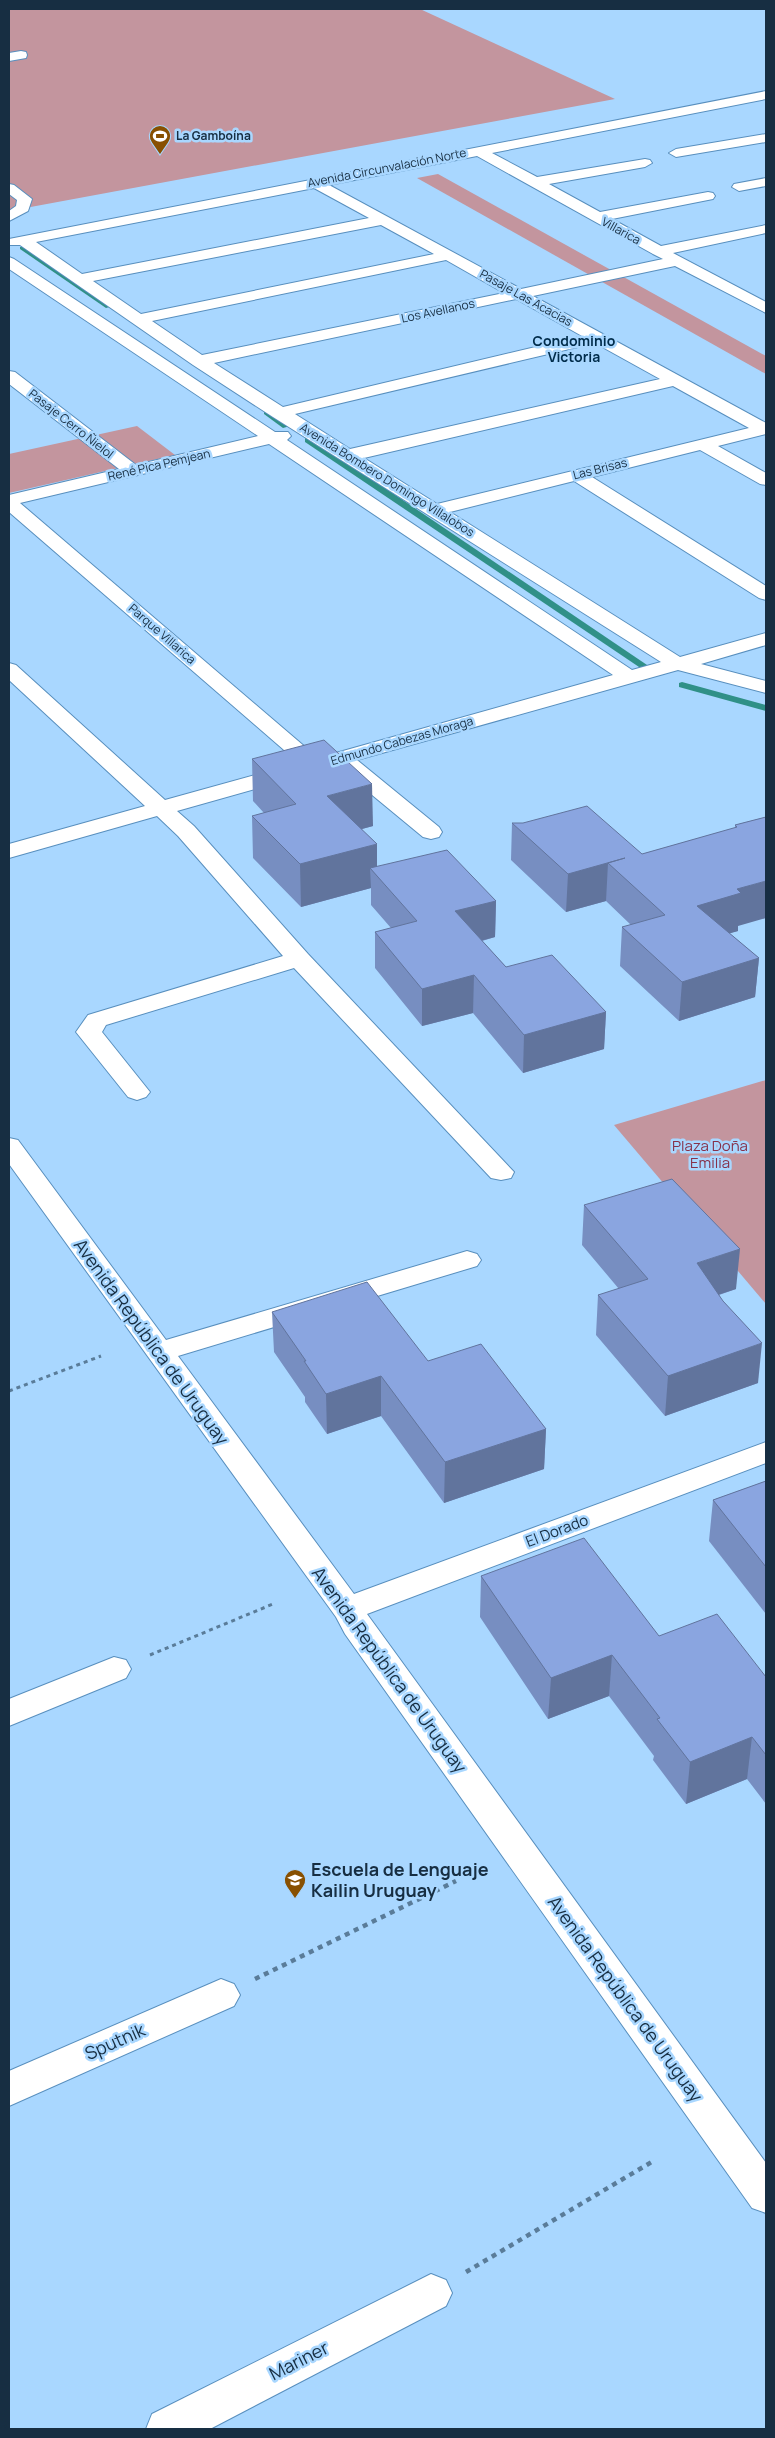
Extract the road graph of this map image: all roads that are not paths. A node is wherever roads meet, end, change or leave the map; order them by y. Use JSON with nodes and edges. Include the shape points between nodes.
{"nodes":[{"id":1,"x":766,"y":95,"type":"edge"},
{"id":2,"x":752,"y":98,"type":"junction"},
{"id":3,"x":766,"y":105,"type":"edge"},
{"id":4,"x":696,"y":108,"type":"junction"},
{"id":5,"x":721,"y":120,"type":"dead end"},
{"id":6,"x":737,"y":128,"type":"dead end"},
{"id":7,"x":763,"y":138,"type":"edge"},
{"id":8,"x":476,"y":150,"type":"junction"},
{"id":9,"x":676,"y":153,"type":"dead end"},
{"id":10,"x":644,"y":163,"type":"dead end"},
{"id":11,"x":314,"y":182,"type":"junction"},
{"id":12,"x":535,"y":182,"type":"junction"},
{"id":13,"x":766,"y":182,"type":"edge"},
{"id":14,"x":739,"y":187,"type":"dead end"},
{"id":15,"x":9,"y":188,"type":"edge"},
{"id":16,"x":708,"y":196,"type":"dead end"},
{"id":17,"x":9,"y":217,"type":"edge"},
{"id":18,"x":597,"y":218,"type":"junction"},
{"id":19,"x":384,"y":220,"type":"junction"},
{"id":20,"x":766,"y":229,"type":"edge"},
{"id":21,"x":16,"y":241,"type":"edge"},
{"id":22,"x":658,"y":251,"type":"junction"},
{"id":23,"x":450,"y":255,"type":"junction"},
{"id":24,"x":677,"y":261,"type":"junction"},
{"id":25,"x":9,"y":262,"type":"edge"},
{"id":26,"x":78,"y":279,"type":"junction"},
{"id":27,"x":758,"y":286,"type":"dead end"},
{"id":28,"x":734,"y":291,"type":"junction"},
{"id":29,"x":519,"y":294,"type":"junction"},
{"id":30,"x":766,"y":308,"type":"edge"},
{"id":31,"x":139,"y":319,"type":"junction"},
{"id":32,"x":598,"y":337,"type":"junction"},
{"id":33,"x":199,"y":361,"type":"junction"},
{"id":34,"x":9,"y":376,"type":"edge"},
{"id":35,"x":675,"y":380,"type":"junction"},
{"id":36,"x":279,"y":412,"type":"junction"},
{"id":37,"x":765,"y":429,"type":"edge"},
{"id":38,"x":309,"y":430,"type":"junction"},
{"id":39,"x":272,"y":438,"type":"junction"},
{"id":40,"x":702,"y":444,"type":"junction"},
{"id":41,"x":347,"y":454,"type":"junction"},
{"id":42,"x":133,"y":471,"type":"junction"},
{"id":43,"x":576,"y":475,"type":"junction"},
{"id":44,"x":766,"y":480,"type":"edge"},
{"id":45,"x":9,"y":502,"type":"edge"},
{"id":46,"x":434,"y":510,"type":"junction"},
{"id":47,"x":766,"y":594,"type":"edge"},
{"id":48,"x":766,"y":640,"type":"edge"},
{"id":49,"x":678,"y":664,"type":"junction"},
{"id":50,"x":9,"y":669,"type":"edge"},
{"id":51,"x":629,"y":677,"type":"junction"},
{"id":52,"x":766,"y":687,"type":"edge"},
{"id":53,"x":341,"y":758,"type":"junction"},
{"id":54,"x":314,"y":765,"type":"junction"},
{"id":55,"x":160,"y":808,"type":"junction"},
{"id":56,"x":431,"y":832,"type":"dead end"},
{"id":57,"x":10,"y":849,"type":"edge"},
{"id":58,"x":299,"y":959,"type":"junction"},
{"id":59,"x":137,"y":1092,"type":"dead end"},
{"id":60,"x":9,"y":1146,"type":"edge"},
{"id":61,"x":501,"y":1172,"type":"dead end"},
{"id":62,"x":467,"y":1260,"type":"dead end"},
{"id":63,"x":158,"y":1352,"type":"junction"},
{"id":64,"x":766,"y":1452,"type":"edge"},
{"id":65,"x":347,"y":1610,"type":"junction"},
{"id":66,"x":114,"y":1669,"type":"road end"},
{"id":67,"x":9,"y":1713,"type":"edge"},
{"id":68,"x":221,"y":1995,"type":"road end"},
{"id":69,"x":9,"y":2089,"type":"edge"},
{"id":70,"x":766,"y":2196,"type":"edge"},
{"id":71,"x":431,"y":2293,"type":"road end"},
{"id":72,"x":166,"y":2429,"type":"edge"}],
"edges":[{"from":1,"to":2,"type":"street","name":"Avenida Circunvalación Norte"},
{"from":2,"to":3,"type":"street"},
{"from":2,"to":4,"type":"street","name":"Avenida Circunvalación Norte"},
{"from":4,"to":5,"type":"street"},
{"from":4,"to":8,"type":"street","name":"Avenida Circunvalación Norte"},
{"from":6,"to":7,"type":"street"},
{"from":7,"to":9,"type":"street"},
{"from":8,"to":11,"type":"street","name":"Avenida Circunvalación Norte"},
{"from":8,"to":12,"type":"street","name":"Villarica"},
{"from":10,"to":12,"type":"street"},
{"from":11,"to":19,"type":"street","name":"Pasaje Las Acacias"},
{"from":11,"to":21,"type":"street","name":"Avenida Circunvalación Norte"},
{"from":12,"to":18,"type":"street","name":"Villarica"},
{"from":13,"to":14,"type":"street"},
{"from":15,"to":17,"type":"street","via":[[25,199],[23,208]]},
{"from":16,"to":18,"type":"street"},
{"from":18,"to":22,"type":"street","name":"Villarica"},
{"from":19,"to":23,"type":"street","name":"Pasaje Las Acacias"},
{"from":19,"to":26,"type":"street"},
{"from":20,"to":22,"type":"street"},
{"from":21,"to":26,"type":"street","name":"Avenida Bombero Domingo Villalobos"},
{"from":22,"to":24,"type":"street","name":"Villarica"},
{"from":23,"to":29,"type":"street","name":"Pasaje Las Acacias"},
{"from":23,"to":31,"type":"street"},
{"from":24,"to":28,"type":"street","name":"Villarica"},
{"from":24,"to":29,"type":"street","name":"Los Avellanos"},
{"from":25,"to":39,"type":"street","name":"Avenida Bombero Domingo Villalobos"},
{"from":26,"to":31,"type":"street","name":"Avenida Bombero Domingo Villalobos"},
{"from":27,"to":28,"type":"street"},
{"from":28,"to":30,"type":"street","name":"Villarica"},
{"from":29,"to":32,"type":"street","name":"Pasaje Las Acacias"},
{"from":29,"to":33,"type":"street","name":"Los Avellanos"},
{"from":31,"to":33,"type":"street","name":"Avenida Bombero Domingo Villalobos"},
{"from":32,"to":35,"type":"street","name":"Pasaje Las Acacias"},
{"from":32,"to":36,"type":"street"},
{"from":33,"to":36,"type":"street","name":"Avenida Bombero Domingo Villalobos"},
{"from":34,"to":42,"type":"street","name":"Pasaje Cerro Ñielol"},
{"from":35,"to":37,"type":"street","name":"Pasaje Las Acacias"},
{"from":35,"to":41,"type":"street","via":[[377,450]]},
{"from":36,"to":38,"type":"street","name":"Avenida Bombero Domingo Villalobos"},
{"from":37,"to":40,"type":"street","name":"Las Brisas"},
{"from":38,"to":39,"type":"street","name":"René Pica Pemjean"},
{"from":38,"to":41,"type":"street","name":"Avenida Bombero Domingo Villalobos"},
{"from":39,"to":42,"type":"street","name":"René Pica Pemjean"},
{"from":39,"to":51,"type":"street","name":"Avenida Bombero Domingo Villalobos"},
{"from":40,"to":43,"type":"street","name":"Las Brisas"},
{"from":40,"to":44,"type":"street"},
{"from":41,"to":46,"type":"street","name":"Avenida Bombero Domingo Villalobos"},
{"from":42,"to":45,"type":"street","name":"René Pica Pemjean"},
{"from":43,"to":46,"type":"street","name":"Las Brisas"},
{"from":43,"to":47,"type":"street"},
{"from":45,"to":54,"type":"street","name":"Parque Villarica"},
{"from":46,"to":49,"type":"street","name":"Avenida Bombero Domingo Villalobos"},
{"from":48,"to":49,"type":"street","name":"Edmundo Cabezas Moraga"},
{"from":49,"to":51,"type":"street","name":"Edmundo Cabezas Moraga"},
{"from":49,"to":52,"type":"street","name":"Avenida Bombero Domingo Villalobos"},
{"from":50,"to":55,"type":"street"},
{"from":51,"to":53,"type":"street","name":"Edmundo Cabezas Moraga"},
{"from":53,"to":54,"type":"street","name":"Edmundo Cabezas Moraga"},
{"from":53,"to":56,"type":"street"},
{"from":54,"to":55,"type":"street","name":"Edmundo Cabezas Moraga"},
{"from":55,"to":57,"type":"street","name":"Edmundo Cabezas Moraga"},
{"from":55,"to":58,"type":"street","via":[[186,832]]},
{"from":58,"to":59,"type":"street","via":[[97,1020],[89,1032]]},
{"from":58,"to":61,"type":"street"},
{"from":60,"to":63,"type":"street","name":"Avenida República de Uruguay"},
{"from":62,"to":63,"type":"street"},
{"from":63,"to":65,"type":"street","name":"Avenida República de Uruguay"},
{"from":64,"to":65,"type":"street","name":"El Dorado"},
{"from":65,"to":70,"type":"street","name":"Avenida República de Uruguay"},
{"from":66,"to":67,"type":"street"},
{"from":68,"to":69,"type":"street","name":"Sputnik"},
{"from":71,"to":72,"type":"street","name":"Mariner"}]}
